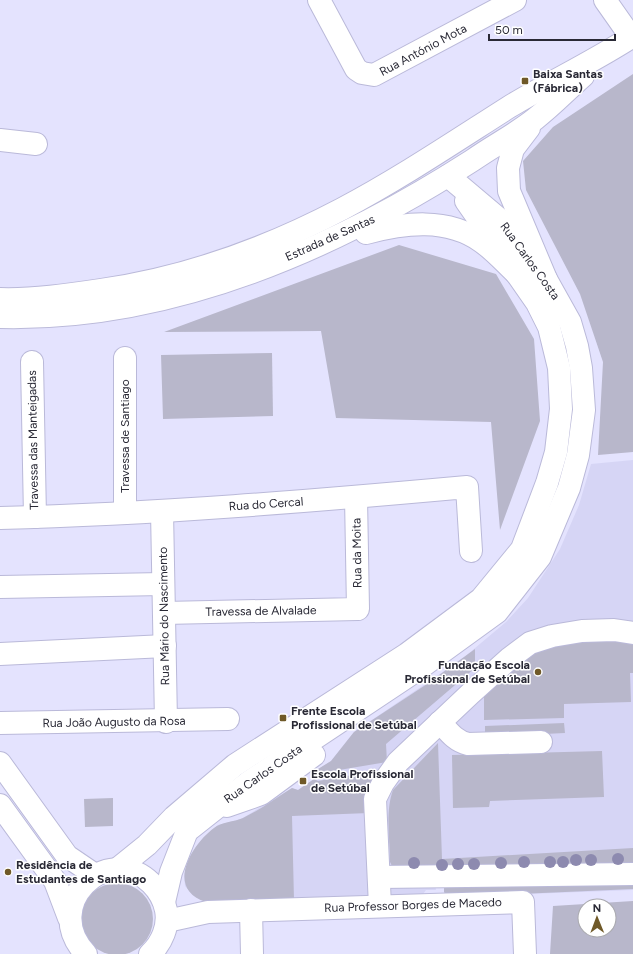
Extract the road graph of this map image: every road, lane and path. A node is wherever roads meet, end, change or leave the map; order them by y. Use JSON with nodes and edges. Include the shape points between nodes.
{"nodes":[{"id":1,"x":319,"y":0,"type":"edge"},
{"id":2,"x":515,"y":0,"type":"edge"},
{"id":3,"x":605,"y":0,"type":"edge"},
{"id":4,"x":632,"y":36,"type":"edge"},
{"id":5,"x":613,"y":49,"type":"junction"},
{"id":6,"x":535,"y":119,"type":"junction"},
{"id":7,"x":0,"y":140,"type":"edge"},
{"id":8,"x":36,"y":144,"type":"dead end"},
{"id":9,"x":432,"y":156,"type":"junction"},
{"id":10,"x":448,"y":176,"type":"junction"},
{"id":11,"x":312,"y":247,"type":"junction"},
{"id":12,"x":518,"y":275,"type":"junction"},
{"id":13,"x":546,"y":279,"type":"junction"},
{"id":14,"x":0,"y":299,"type":"edge"},
{"id":15,"x":0,"y":317,"type":"edge"},
{"id":16,"x":125,"y":358,"type":"dead end"},
{"id":17,"x":32,"y":362,"type":"dead end"},
{"id":18,"x":356,"y":497,"type":"junction"},
{"id":19,"x":162,"y":511,"type":"junction"},
{"id":20,"x":125,"y":513,"type":"junction"},
{"id":21,"x":35,"y":517,"type":"junction"},
{"id":22,"x":0,"y":518,"type":"edge"},
{"id":23,"x":471,"y":551,"type":"dead end"},
{"id":24,"x":163,"y":584,"type":"junction"},
{"id":25,"x":0,"y":587,"type":"edge"},
{"id":26,"x":358,"y":609,"type":"joint"},
{"id":27,"x":164,"y":613,"type":"junction"},
{"id":28,"x":633,"y":633,"type":"edge"},
{"id":29,"x":165,"y":646,"type":"junction"},
{"id":30,"x":0,"y":654,"type":"edge"},
{"id":31,"x":228,"y":720,"type":"dead end"},
{"id":32,"x":166,"y":722,"type":"junction"},
{"id":33,"x":440,"y":722,"type":"junction"},
{"id":34,"x":0,"y":723,"type":"edge"},
{"id":35,"x":541,"y":742,"type":"dead end"},
{"id":36,"x":0,"y":763,"type":"edge"},
{"id":37,"x":0,"y":806,"type":"edge"},
{"id":38,"x":180,"y":824,"type":"junction"},
{"id":39,"x":116,"y":870,"type":"junction"},
{"id":40,"x":633,"y":874,"type":"edge"},
{"id":41,"x":95,"y":875,"type":"junction"},
{"id":42,"x":379,"y":877,"type":"junction"},
{"id":43,"x":380,"y":906,"type":"junction"},
{"id":44,"x":250,"y":910,"type":"junction"},
{"id":45,"x":165,"y":912,"type":"junction"},
{"id":46,"x":70,"y":924,"type":"junction"},
{"id":47,"x":64,"y":954,"type":"edge"},
{"id":48,"x":86,"y":954,"type":"edge"},
{"id":49,"x":150,"y":954,"type":"edge"},
{"id":50,"x":252,"y":954,"type":"edge"},
{"id":51,"x":525,"y":954,"type":"edge"}],
"edges":[{"from":1,"to":2,"type":"street","name":"Rua António Mota","via":[[356,69],[374,75]]},
{"from":3,"to":4,"type":"street"},
{"from":4,"to":5,"type":"street","name":"Estrada de Santas"},
{"from":5,"to":6,"type":"street","name":"Estrada de Santas"},
{"from":5,"to":9,"type":"street","name":"Estrada de Santas","via":[[519,101]]},
{"from":6,"to":10,"type":"street","name":"Estrada de Santas"},
{"from":6,"to":13,"type":"street","via":[[513,149],[508,168],[509,191]]},
{"from":7,"to":8,"type":"street"},
{"from":9,"to":10,"type":"street","name":"Rua Carlos Costa"},
{"from":9,"to":14,"type":"street","name":"Estrada de Santas","via":[[342,209],[280,239],[214,264],[113,289]]},
{"from":10,"to":11,"type":"street","name":"Estrada de Santas","via":[[392,210]]},
{"from":10,"to":12,"type":"street","name":"Rua Carlos Costa"},
{"from":10,"to":13,"type":"street","name":"Rua Carlos Costa","via":[[498,219]]},
{"from":11,"to":12,"type":"street","via":[[394,225],[442,225],[464,231],[482,242]]},
{"from":11,"to":15,"type":"street","name":"Estrada de Santas","via":[[223,282],[176,296],[78,313]]},
{"from":12,"to":38,"type":"street","name":"Rua Carlos Costa","via":[[549,327],[559,368],[562,408],[556,452],[522,549],[481,599],[407,654],[235,765]]},
{"from":13,"to":38,"type":"street","name":"Rua Carlos Costa","via":[[570,322],[577,346],[584,410],[578,455],[569,488],[540,557],[497,612],[417,670],[249,782],[210,812]]},
{"from":16,"to":20,"type":"street","name":"Travessa de Santiago"},
{"from":17,"to":21,"type":"street","name":"Travessa das Manteigadas"},
{"from":18,"to":19,"type":"street","name":"Rua do Cercal"},
{"from":18,"to":23,"type":"street","name":"Rua do Cercal","via":[[467,487]]},
{"from":18,"to":26,"type":"street","name":"Rua da Moita"},
{"from":19,"to":20,"type":"street","name":"Rua do Cercal"},
{"from":19,"to":24,"type":"street","name":"Rua Mário do Nascimento"},
{"from":20,"to":21,"type":"street","name":"Rua do Cercal"},
{"from":21,"to":22,"type":"street","name":"Rua do Cercal"},
{"from":24,"to":25,"type":"street"},
{"from":24,"to":27,"type":"street","name":"Rua Mário do Nascimento"},
{"from":26,"to":27,"type":"street","name":"Travessa de Alvalade"},
{"from":27,"to":29,"type":"street","name":"Rua Mário do Nascimento"},
{"from":28,"to":33,"type":"street","via":[[614,630],[582,631],[530,643]]},
{"from":29,"to":30,"type":"street"},
{"from":29,"to":32,"type":"street","name":"Rua Mário do Nascimento"},
{"from":31,"to":32,"type":"street","name":"Rua João Augusto da Rosa"},
{"from":32,"to":34,"type":"street","name":"Rua João Augusto da Rosa"},
{"from":33,"to":35,"type":"street","via":[[460,742],[468,744]]},
{"from":33,"to":42,"type":"street","via":[[398,762],[378,793],[376,807]]},
{"from":36,"to":41,"type":"street","via":[[67,856]]},
{"from":37,"to":46,"type":"street","via":[[55,882]]},
{"from":38,"to":39,"type":"street","via":[[147,845]]},
{"from":38,"to":45,"type":"street"},
{"from":39,"to":41,"type":"street"},
{"from":39,"to":45,"type":"street","via":[[146,878],[157,889]]},
{"from":40,"to":42,"type":"street"},
{"from":41,"to":46,"type":"street","via":[[76,893],[71,905]]},
{"from":42,"to":43,"type":"street"},
{"from":43,"to":44,"type":"street","name":"Rua Professor Borges de Macedo"},
{"from":43,"to":51,"type":"street","name":"Rua Professor Borges de Macedo","via":[[523,902]]},
{"from":44,"to":45,"type":"street","name":"Rua Professor Borges de Macedo"},
{"from":44,"to":50,"type":"street"},
{"from":45,"to":49,"type":"street","via":[[163,936]]},
{"from":46,"to":47,"type":"street"},
{"from":46,"to":48,"type":"street","via":[[77,945]]}]}
